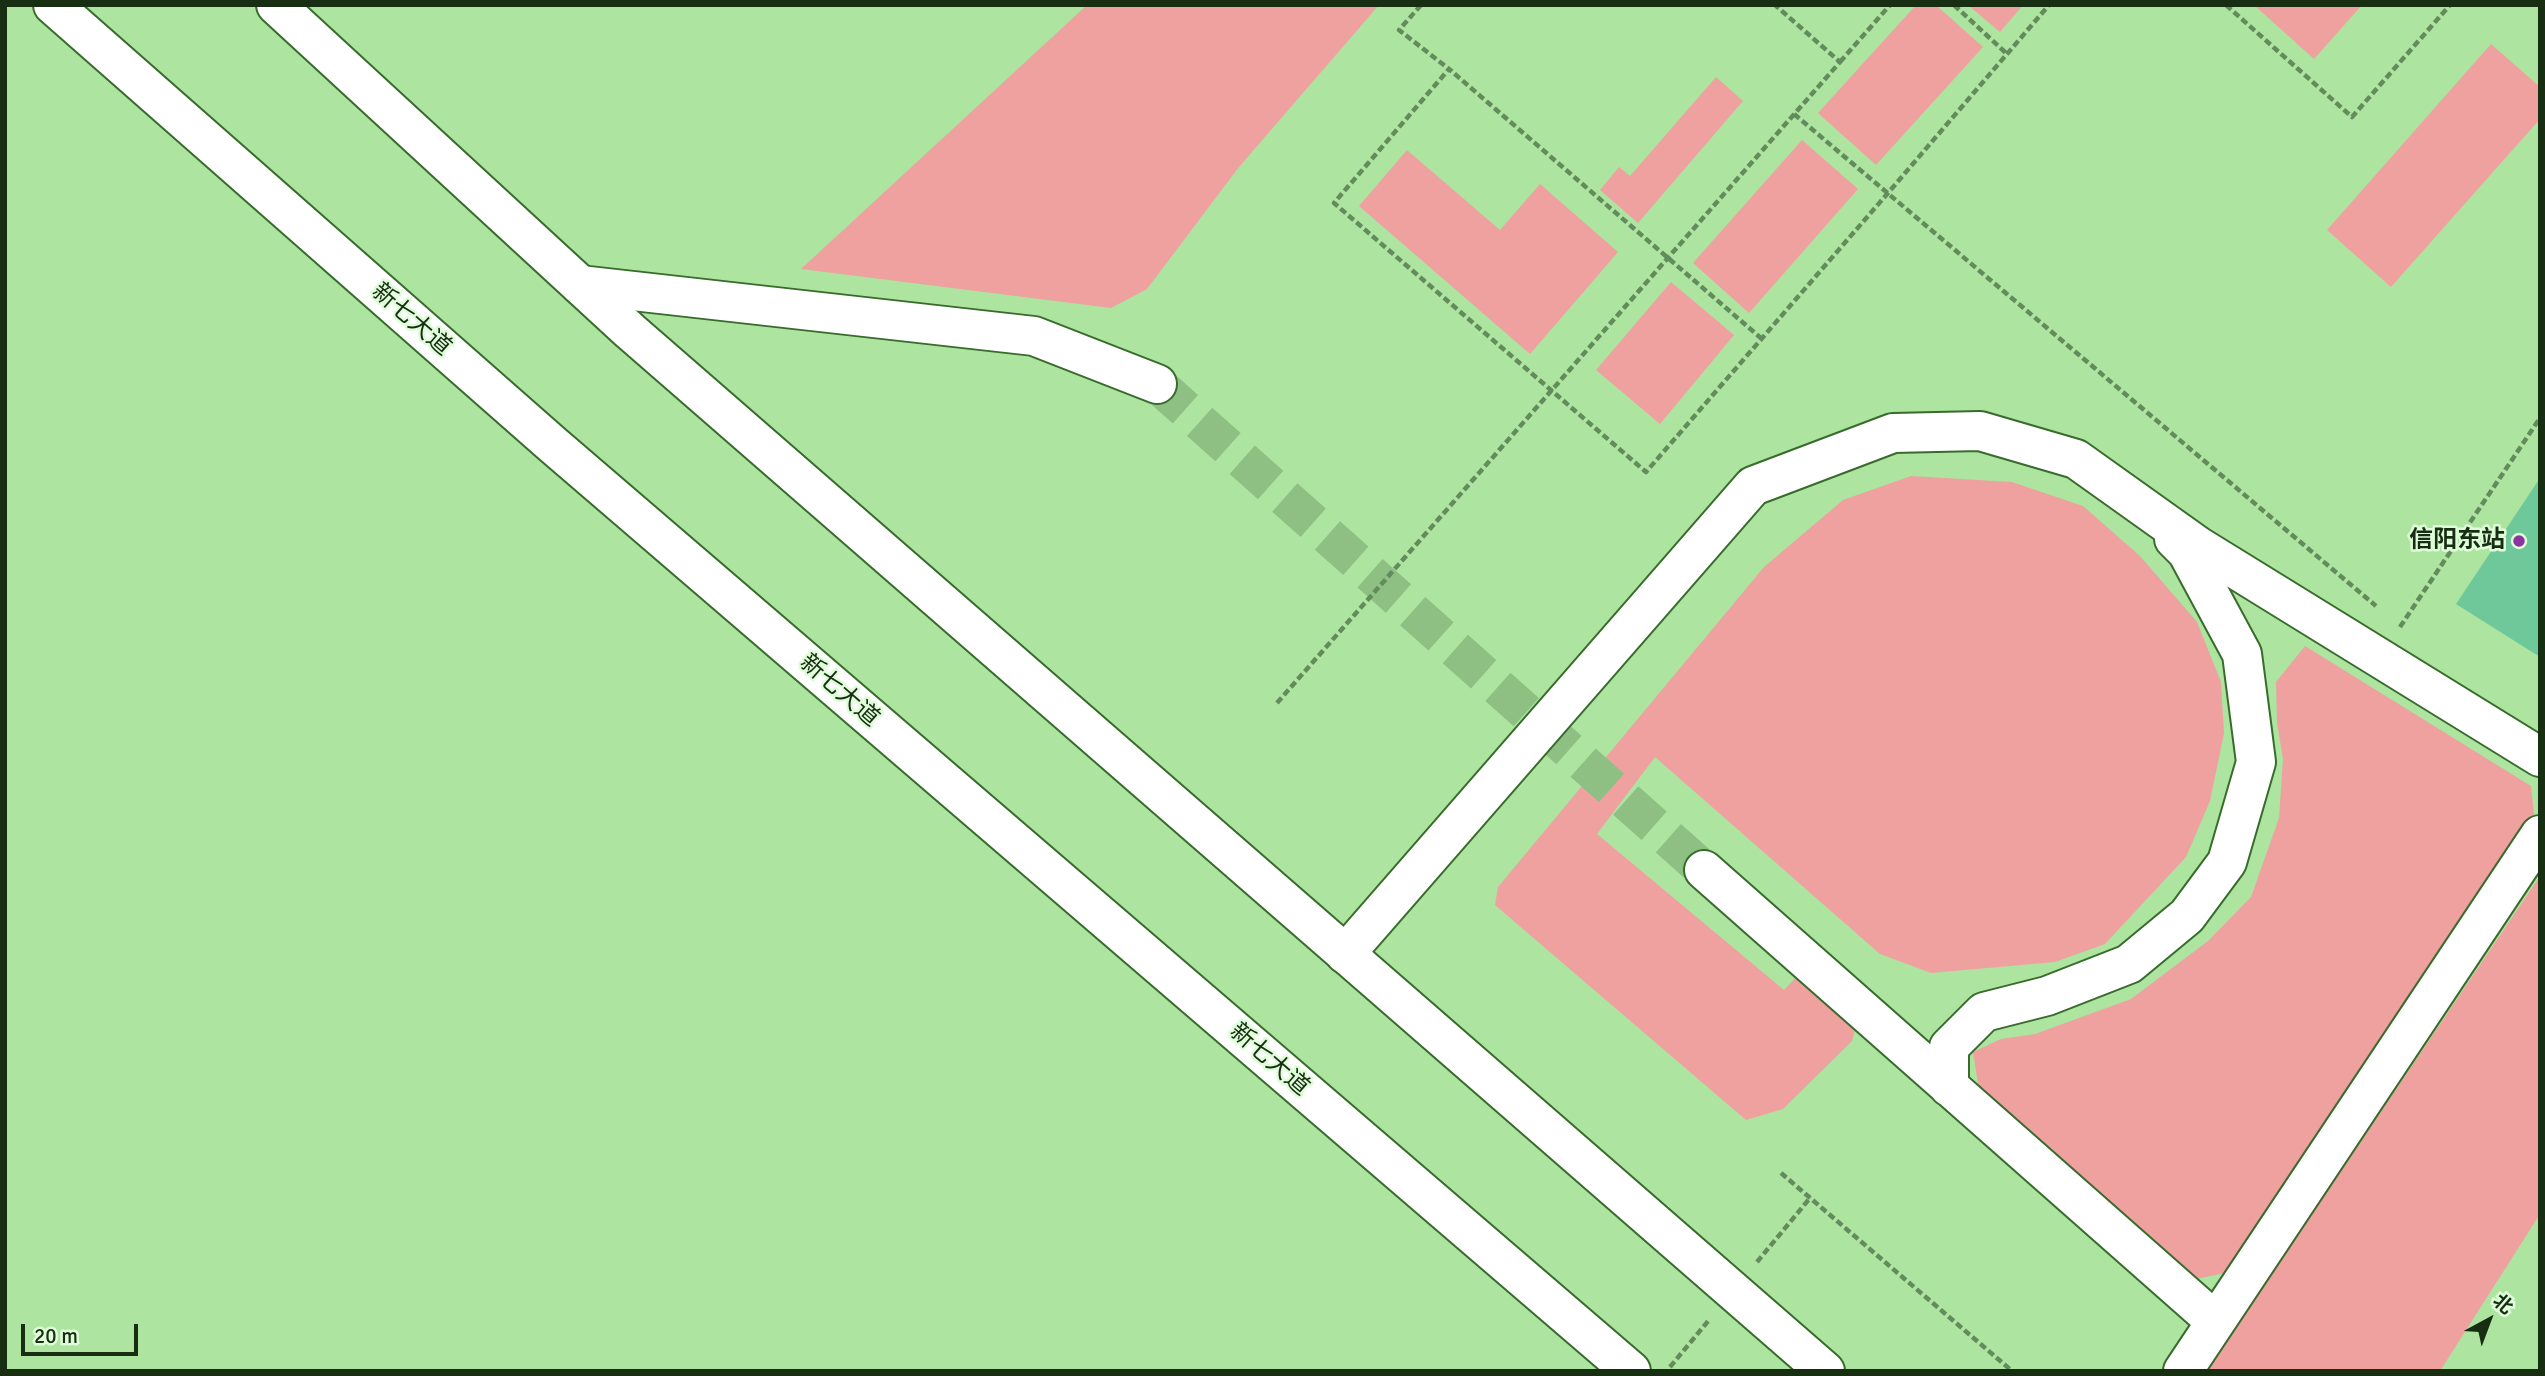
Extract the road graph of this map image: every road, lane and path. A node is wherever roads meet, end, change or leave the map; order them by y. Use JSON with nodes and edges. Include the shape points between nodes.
{"nodes":[{"id":1,"x":53,"y":5,"type":"edge"},
{"id":2,"x":276,"y":5,"type":"edge"},
{"id":3,"x":1421,"y":5,"type":"edge"},
{"id":4,"x":1775,"y":5,"type":"edge"},
{"id":5,"x":1890,"y":5,"type":"edge"},
{"id":6,"x":1954,"y":5,"type":"edge"},
{"id":7,"x":2049,"y":5,"type":"edge"},
{"id":8,"x":2226,"y":5,"type":"edge"},
{"id":9,"x":2450,"y":5,"type":"edge"},
{"id":10,"x":2007,"y":54,"type":"junction"},
{"id":11,"x":1840,"y":62,"type":"junction"},
{"id":12,"x":1449,"y":69,"type":"junction"},
{"id":13,"x":1794,"y":114,"type":"junction"},
{"id":14,"x":1888,"y":193,"type":"junction"},
{"id":15,"x":1668,"y":257,"type":"junction"},
{"id":16,"x":580,"y":285,"type":"junction"},
{"id":17,"x":1762,"y":339,"type":"junction"},
{"id":18,"x":1157,"y":384,"type":"tunnel mouth"},
{"id":19,"x":1551,"y":391,"type":"junction"},
{"id":20,"x":2540,"y":418,"type":"edge"},
{"id":21,"x":2131,"y":498,"type":"junction"},
{"id":22,"x":2379,"y":609,"type":"dead end"},
{"id":23,"x":2390,"y":618,"type":"dead end"},
{"id":24,"x":2400,"y":627,"type":"junction"},
{"id":25,"x":2410,"y":633,"type":"dead end"},
{"id":26,"x":2395,"y":635,"type":"dead end"},
{"id":27,"x":1277,"y":703,"type":"dead end"},
{"id":28,"x":2540,"y":757,"type":"edge"},
{"id":29,"x":2540,"y":835,"type":"edge"},
{"id":30,"x":1704,"y":870,"type":"tunnel mouth"},
{"id":31,"x":1345,"y":954,"type":"junction"},
{"id":32,"x":1949,"y":1087,"type":"junction"},
{"id":33,"x":1781,"y":1173,"type":"dead end"},
{"id":34,"x":2215,"y":1321,"type":"junction"},
{"id":35,"x":1631,"y":1371,"type":"edge"},
{"id":36,"x":1825,"y":1371,"type":"edge"},
{"id":37,"x":2012,"y":1371,"type":"edge"},
{"id":38,"x":2183,"y":1371,"type":"edge"}],
"edges":[{"from":1,"to":35,"type":"main road","name":"新七大道","via":[[563,453]]},
{"from":2,"to":16,"type":"main road"},
{"from":3,"to":12,"type":"path","via":[[1399,30]]},
{"from":4,"to":11,"type":"path"},
{"from":5,"to":11,"type":"path"},
{"from":6,"to":10,"type":"path"},
{"from":7,"to":10,"type":"path"},
{"from":8,"to":9,"type":"path","via":[[2352,117]]},
{"from":10,"to":14,"type":"path"},
{"from":11,"to":13,"type":"path"},
{"from":12,"to":15,"type":"path"},
{"from":12,"to":19,"type":"path","via":[[1334,203]]},
{"from":13,"to":14,"type":"path"},
{"from":13,"to":15,"type":"path"},
{"from":14,"to":17,"type":"path"},
{"from":14,"to":22,"type":"path"},
{"from":15,"to":17,"type":"path"},
{"from":15,"to":19,"type":"path"},
{"from":16,"to":18,"type":"main road","via":[[1034,336]]},
{"from":16,"to":31,"type":"main road"},
{"from":17,"to":19,"type":"path","via":[[1646,472]]},
{"from":19,"to":27,"type":"path"},
{"from":20,"to":24,"type":"path"},
{"from":21,"to":28,"type":"main road","via":[[2198,546]]},
{"from":21,"to":31,"type":"main road","via":[[2076,459],[1980,431],[1893,433],[1753,486]]},
{"from":21,"to":32,"type":"main road","via":[[2187,552],[2242,654],[2256,762],[2227,862],[2187,916],[2129,964],[2047,996],[1984,1012],[1949,1046]]},
{"from":23,"to":24,"type":"path"},
{"from":24,"to":25,"type":"path"},
{"from":24,"to":26,"type":"path"},
{"from":29,"to":34,"type":"main road"},
{"from":30,"to":32,"type":"main road"},
{"from":31,"to":36,"type":"main road"},
{"from":32,"to":34,"type":"main road"},
{"from":33,"to":37,"type":"path"},
{"from":34,"to":38,"type":"main road"}]}
